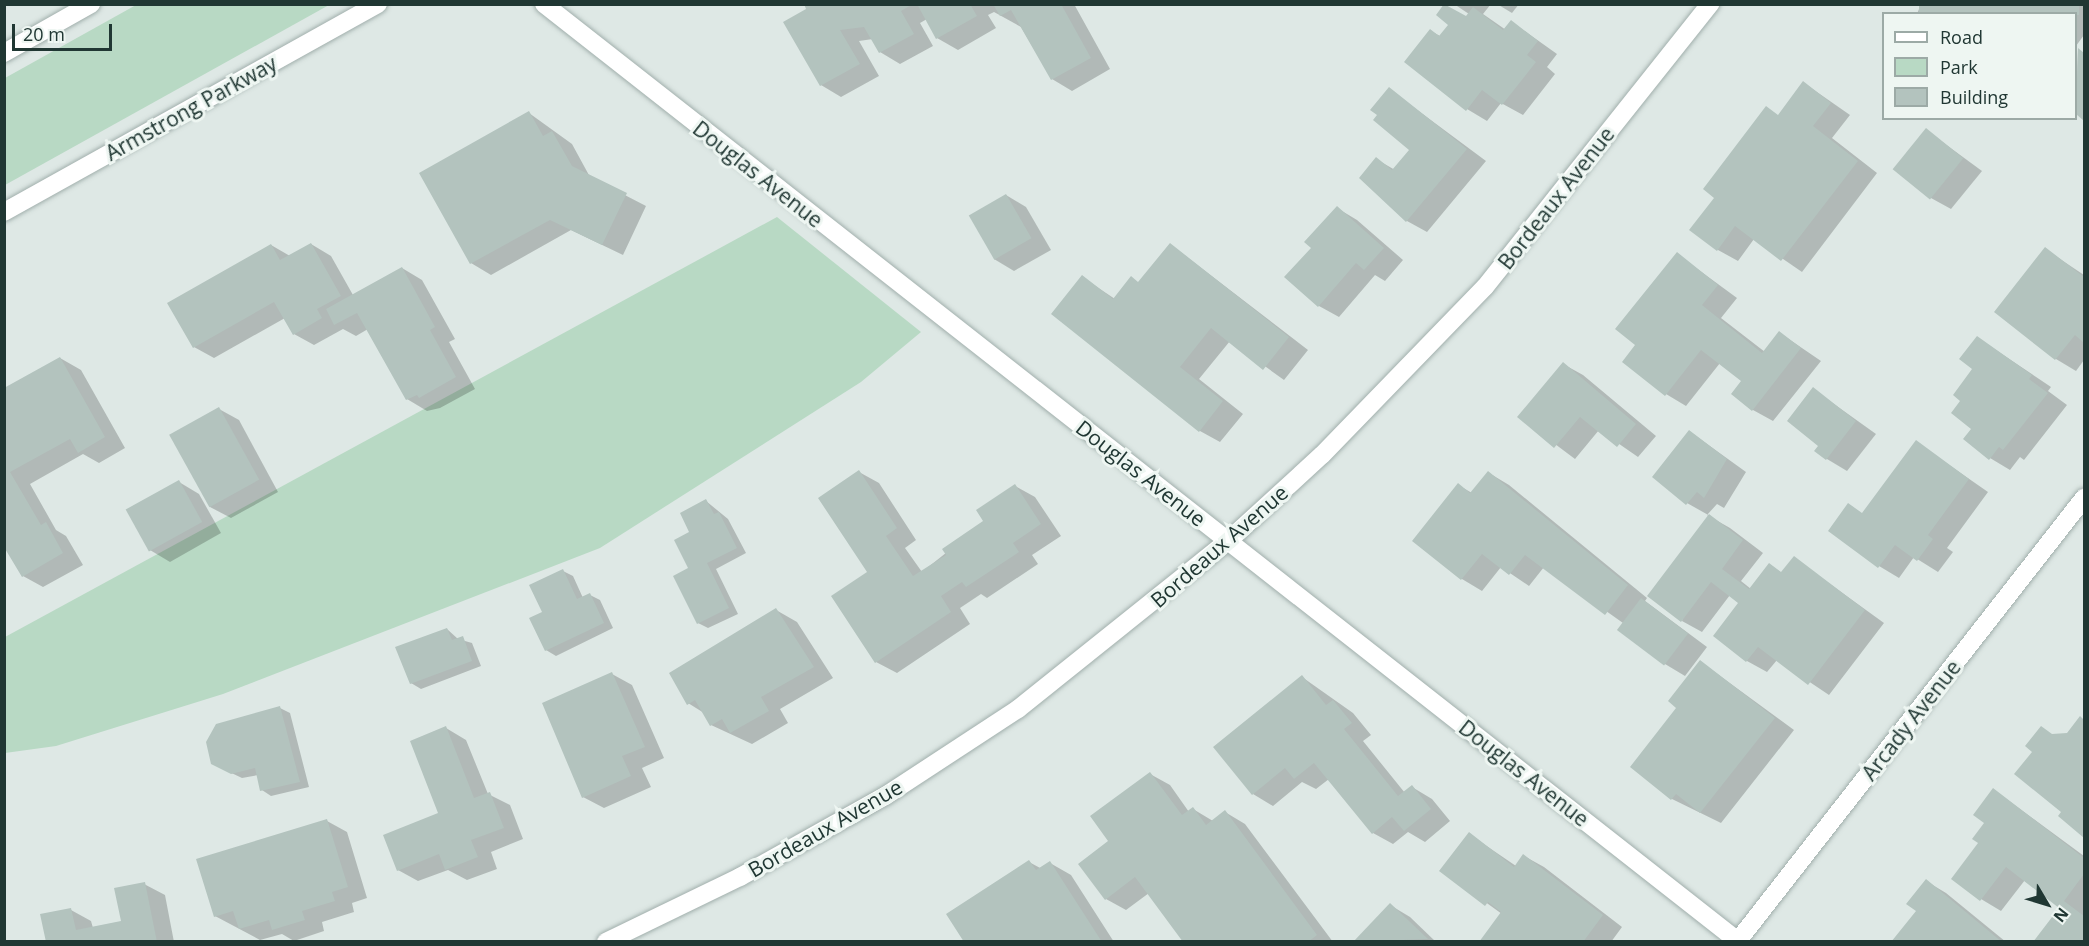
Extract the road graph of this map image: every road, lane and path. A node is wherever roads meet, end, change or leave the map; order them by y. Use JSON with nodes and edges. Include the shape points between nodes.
{"nodes":[{"id":1,"x":91,"y":4,"type":"edge"},
{"id":2,"x":378,"y":4,"type":"edge"},
{"id":3,"x":544,"y":4,"type":"edge"},
{"id":4,"x":1710,"y":4,"type":"edge"},
{"id":5,"x":4,"y":52,"type":"edge"},
{"id":6,"x":4,"y":212,"type":"edge"},
{"id":7,"x":2085,"y":498,"type":"edge"},
{"id":8,"x":1228,"y":541,"type":"junction"},
{"id":9,"x":1738,"y":941,"type":"edge"},
{"id":10,"x":606,"y":942,"type":"edge"}],
"edges":[{"from":1,"to":5,"type":"street"},
{"from":2,"to":6,"type":"street","name":"Armstrong Parkway"},
{"from":3,"to":8,"type":"street","name":"Douglas Avenue"},
{"from":4,"to":8,"type":"street","name":"Bordeaux Avenue","via":[[1485,287],[1330,448]]},
{"from":7,"to":9,"type":"street","name":"Arcady Avenue"},
{"from":8,"to":9,"type":"street","name":"Douglas Avenue"},
{"from":8,"to":10,"type":"street","name":"Bordeaux Avenue","via":[[1018,709],[885,796],[740,876]]}]}
